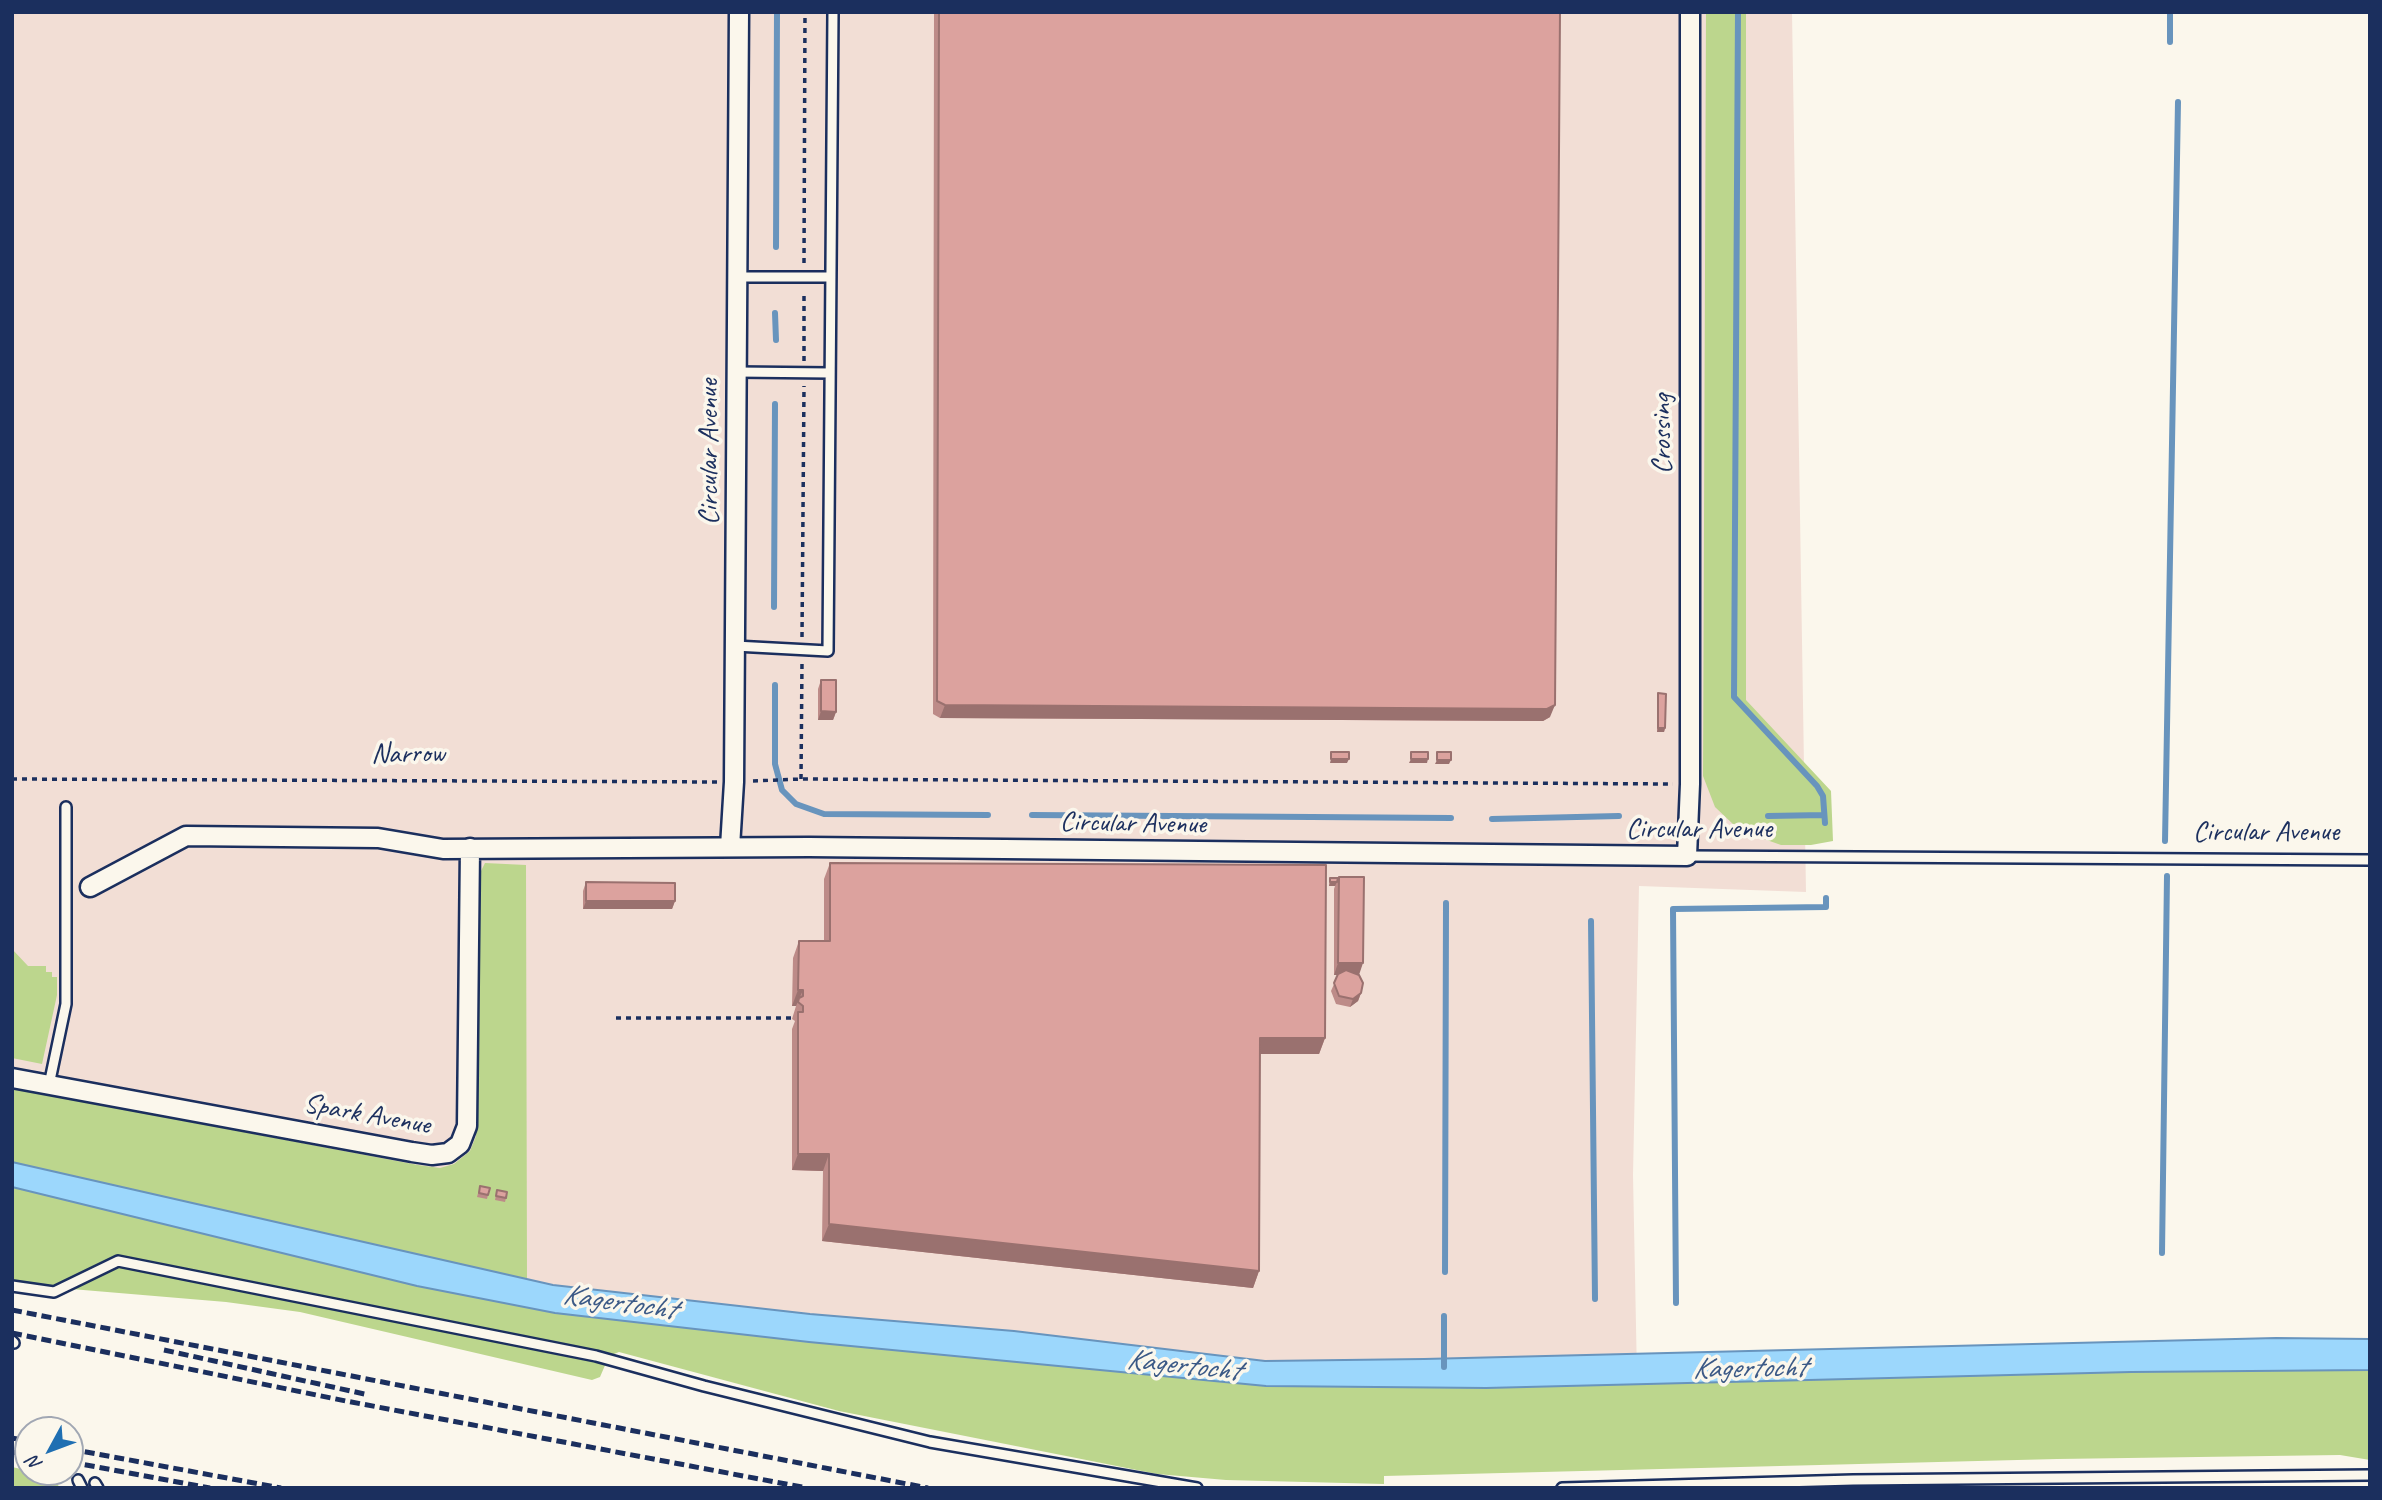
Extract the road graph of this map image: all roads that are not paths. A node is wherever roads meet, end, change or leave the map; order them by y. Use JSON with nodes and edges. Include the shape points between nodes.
{"nodes":[{"id":1,"x":739,"y":12,"type":"edge"},
{"id":2,"x":833,"y":12,"type":"edge"},
{"id":3,"x":1690,"y":12,"type":"edge"},
{"id":4,"x":737,"y":277,"type":"junction"},
{"id":5,"x":831,"y":277,"type":"junction"},
{"id":6,"x":737,"y":372,"type":"junction"},
{"id":7,"x":830,"y":373,"type":"junction"},
{"id":8,"x":735,"y":646,"type":"junction"},
{"id":9,"x":65,"y":807,"type":"dead end"},
{"id":10,"x":730,"y":847,"type":"junction"},
{"id":11,"x":470,"y":848,"type":"junction"},
{"id":12,"x":1687,"y":856,"type":"junction"},
{"id":13,"x":2370,"y":860,"type":"edge"},
{"id":14,"x":89,"y":887,"type":"dead end"},
{"id":15,"x":12,"y":1078,"type":"edge"},
{"id":16,"x":49,"y":1085,"type":"junction"},
{"id":17,"x":12,"y":1286,"type":"edge"},
{"id":18,"x":2370,"y":1475,"type":"edge"},
{"id":19,"x":1887,"y":1484,"type":"edge"},
{"id":20,"x":1198,"y":1488,"type":"edge"},
{"id":21,"x":1562,"y":1488,"type":"edge"}],
"edges":[{"from":1,"to":4,"type":"street","name":"Circular Avenue"},
{"from":2,"to":5,"type":"lane"},
{"from":3,"to":12,"type":"street","name":"Crossing"},
{"from":4,"to":5,"type":"lane"},
{"from":4,"to":6,"type":"street","name":"Circular Avenue"},
{"from":5,"to":7,"type":"lane"},
{"from":6,"to":7,"type":"lane"},
{"from":6,"to":8,"type":"street","name":"Circular Avenue"},
{"from":7,"to":8,"type":"lane","via":[[828,650]]},
{"from":8,"to":10,"type":"street","name":"Circular Avenue"},
{"from":9,"to":16,"type":"lane","via":[[66,1004]]},
{"from":10,"to":11,"type":"street"},
{"from":10,"to":12,"type":"street","name":"Circular Avenue"},
{"from":11,"to":14,"type":"street","via":[[421,847],[378,838],[186,836]]},
{"from":11,"to":16,"type":"street","name":"Spark Avenue","via":[[467,1126],[460,1144],[448,1153],[422,1153]]},
{"from":12,"to":13,"type":"lane","name":"Circular Avenue"},
{"from":15,"to":16,"type":"street","name":"Spark Avenue"},
{"from":17,"to":20,"type":"lane","via":[[54,1292],[118,1261],[596,1356],[930,1442]]},
{"from":18,"to":19,"type":"lane"},
{"from":19,"to":21,"type":"lane"}]}
